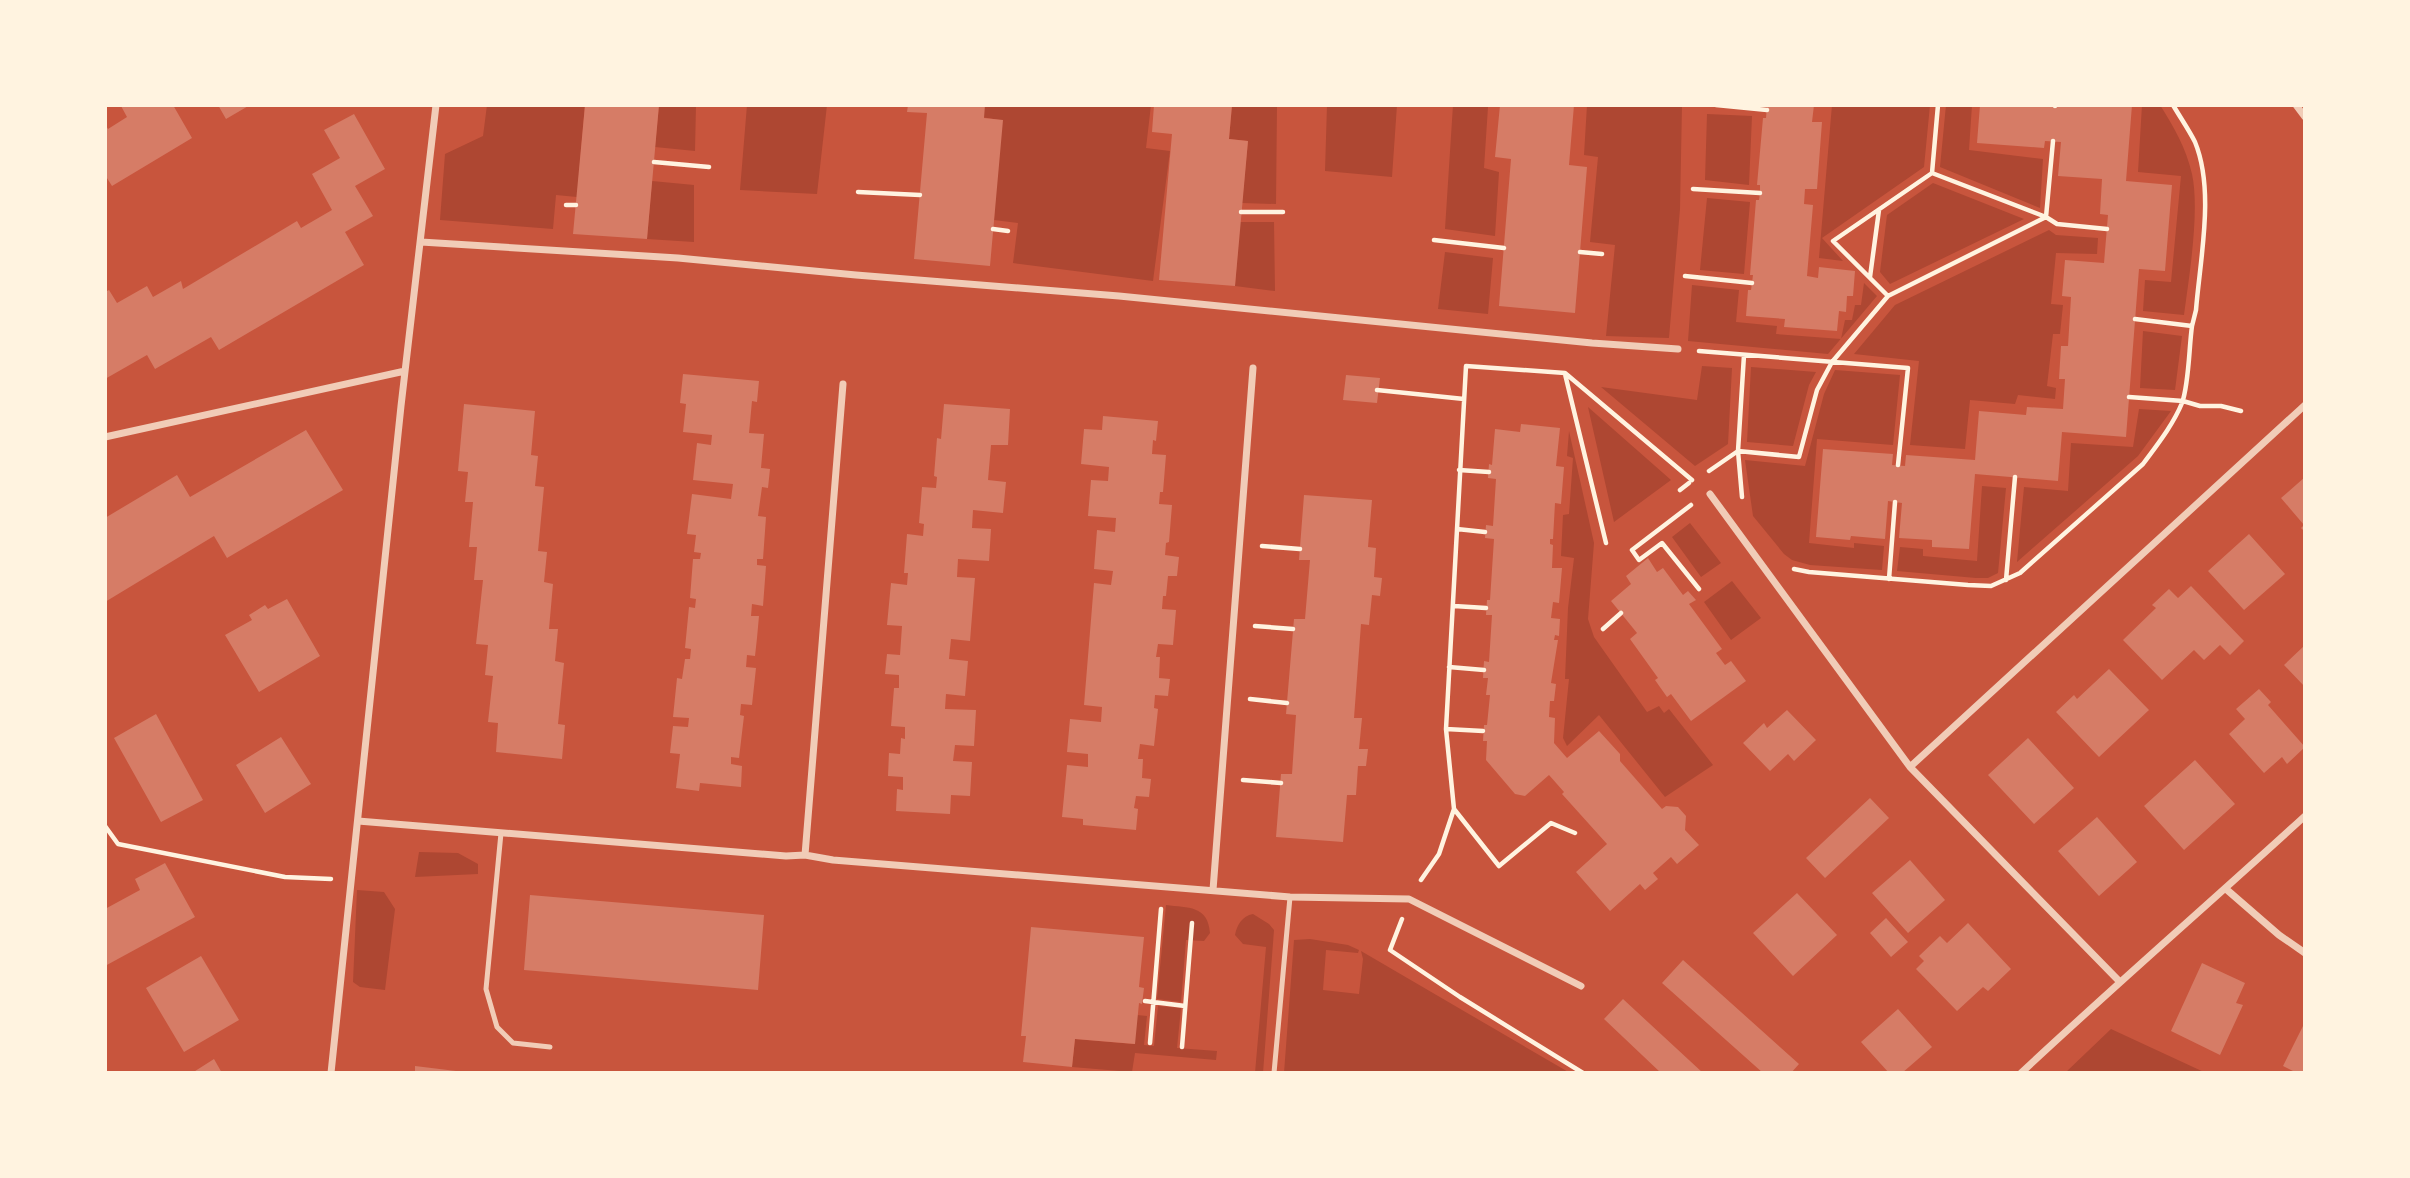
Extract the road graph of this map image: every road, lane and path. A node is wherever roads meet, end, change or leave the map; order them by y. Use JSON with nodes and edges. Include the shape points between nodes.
{"nodes":[{"id":1,"x":436,"y":105,"type":"edge"},
{"id":2,"x":1716,"y":105,"type":"edge"},
{"id":3,"x":1938,"y":105,"type":"edge"},
{"id":4,"x":2172,"y":105,"type":"edge"},
{"id":5,"x":2296,"y":105,"type":"edge"},
{"id":6,"x":1767,"y":110,"type":"dead end"},
{"id":7,"x":2305,"y":117,"type":"edge"},
{"id":8,"x":2053,"y":141,"type":"dead end"},
{"id":9,"x":654,"y":162,"type":"dead end"},
{"id":10,"x":709,"y":167,"type":"dead end"},
{"id":11,"x":1932,"y":173,"type":"junction"},
{"id":12,"x":1693,"y":189,"type":"dead end"},
{"id":13,"x":858,"y":192,"type":"dead end"},
{"id":14,"x":1760,"y":193,"type":"dead end"},
{"id":15,"x":919,"y":195,"type":"dead end"},
{"id":16,"x":566,"y":205,"type":"dead end"},
{"id":17,"x":576,"y":205,"type":"dead end"},
{"id":18,"x":1880,"y":209,"type":"junction"},
{"id":19,"x":1241,"y":212,"type":"dead end"},
{"id":20,"x":1283,"y":212,"type":"dead end"},
{"id":21,"x":2046,"y":217,"type":"junction"},
{"id":22,"x":993,"y":229,"type":"dead end"},
{"id":23,"x":2107,"y":229,"type":"dead end"},
{"id":24,"x":1008,"y":231,"type":"dead end"},
{"id":25,"x":1434,"y":240,"type":"dead end"},
{"id":26,"x":421,"y":242,"type":"junction"},
{"id":27,"x":1504,"y":248,"type":"dead end"},
{"id":28,"x":1580,"y":252,"type":"dead end"},
{"id":29,"x":1602,"y":254,"type":"dead end"},
{"id":30,"x":1685,"y":276,"type":"dead end"},
{"id":31,"x":1870,"y":278,"type":"junction"},
{"id":32,"x":1752,"y":283,"type":"dead end"},
{"id":33,"x":1888,"y":296,"type":"junction"},
{"id":34,"x":2135,"y":319,"type":"dead end"},
{"id":35,"x":2192,"y":326,"type":"junction"},
{"id":36,"x":1678,"y":349,"type":"joint"},
{"id":37,"x":1744,"y":355,"type":"junction"},
{"id":38,"x":1832,"y":362,"type":"junction"},
{"id":39,"x":1253,"y":368,"type":"dead end"},
{"id":40,"x":405,"y":371,"type":"junction"},
{"id":41,"x":1565,"y":373,"type":"junction"},
{"id":42,"x":843,"y":384,"type":"dead end"},
{"id":43,"x":1377,"y":390,"type":"dead end"},
{"id":44,"x":2129,"y":397,"type":"dead end"},
{"id":45,"x":1464,"y":399,"type":"junction"},
{"id":46,"x":2183,"y":401,"type":"junction"},
{"id":47,"x":2305,"y":405,"type":"edge"},
{"id":48,"x":2241,"y":411,"type":"dead end"},
{"id":49,"x":105,"y":437,"type":"edge"},
{"id":50,"x":1738,"y":451,"type":"junction"},
{"id":51,"x":1898,"y":465,"type":"dead end"},
{"id":52,"x":1459,"y":470,"type":"junction"},
{"id":53,"x":1489,"y":472,"type":"dead end"},
{"id":54,"x":2015,"y":477,"type":"dead end"},
{"id":55,"x":1693,"y":481,"type":"junction"},
{"id":56,"x":1679,"y":490,"type":"dead end"},
{"id":57,"x":1710,"y":494,"type":"dead end"},
{"id":58,"x":1895,"y":502,"type":"dead end"},
{"id":59,"x":1691,"y":505,"type":"dead end"},
{"id":60,"x":1457,"y":529,"type":"junction"},
{"id":61,"x":1485,"y":531,"type":"dead end"},
{"id":62,"x":1606,"y":543,"type":"dead end"},
{"id":63,"x":1281,"y":548,"type":"dead end"},
{"id":64,"x":1300,"y":549,"type":"dead end"},
{"id":65,"x":1809,"y":572,"type":"dead end"},
{"id":66,"x":1889,"y":579,"type":"junction"},
{"id":67,"x":2006,"y":580,"type":"junction"},
{"id":68,"x":1699,"y":589,"type":"dead end"},
{"id":69,"x":1454,"y":606,"type":"junction"},
{"id":70,"x":1486,"y":608,"type":"dead end"},
{"id":71,"x":1621,"y":613,"type":"dead end"},
{"id":72,"x":1272,"y":627,"type":"dead end"},
{"id":73,"x":1293,"y":629,"type":"dead end"},
{"id":74,"x":1604,"y":629,"type":"dead end"},
{"id":75,"x":1449,"y":667,"type":"junction"},
{"id":76,"x":1484,"y":670,"type":"dead end"},
{"id":77,"x":1269,"y":701,"type":"dead end"},
{"id":78,"x":1287,"y":703,"type":"dead end"},
{"id":79,"x":1446,"y":729,"type":"junction"},
{"id":80,"x":1483,"y":731,"type":"dead end"},
{"id":81,"x":1910,"y":767,"type":"junction"},
{"id":82,"x":1260,"y":782,"type":"dead end"},
{"id":83,"x":1280,"y":783,"type":"dead end"},
{"id":84,"x":1454,"y":809,"type":"junction"},
{"id":85,"x":2305,"y":816,"type":"edge"},
{"id":86,"x":358,"y":821,"type":"junction"},
{"id":87,"x":105,"y":826,"type":"edge"},
{"id":88,"x":502,"y":832,"type":"junction"},
{"id":89,"x":1575,"y":833,"type":"dead end"},
{"id":90,"x":805,"y":855,"type":"junction"},
{"id":91,"x":352,"y":880,"type":"junction"},
{"id":92,"x":1163,"y":887,"type":"junction"},
{"id":93,"x":2226,"y":889,"type":"junction"},
{"id":94,"x":1213,"y":890,"type":"junction"},
{"id":95,"x":1290,"y":897,"type":"junction"},
{"id":96,"x":1409,"y":899,"type":"junction"},
{"id":97,"x":1192,"y":923,"type":"dead end"},
{"id":98,"x":2305,"y":953,"type":"edge"},
{"id":99,"x":2119,"y":981,"type":"junction"},
{"id":100,"x":1581,"y":986,"type":"dead end"},
{"id":101,"x":1145,"y":1001,"type":"dead end"},
{"id":102,"x":1153,"y":1002,"type":"junction"},
{"id":103,"x":1185,"y":1006,"type":"junction"},
{"id":104,"x":1150,"y":1043,"type":"dead end"},
{"id":105,"x":550,"y":1047,"type":"dead end"},
{"id":106,"x":1182,"y":1047,"type":"dead end"},
{"id":107,"x":331,"y":1073,"type":"edge"},
{"id":108,"x":1274,"y":1073,"type":"edge"},
{"id":109,"x":1583,"y":1073,"type":"edge"},
{"id":110,"x":2021,"y":1073,"type":"edge"}],
"edges":[{"from":1,"to":26,"type":"street"},
{"from":2,"to":6,"type":"path"},
{"from":3,"to":11,"type":"path"},
{"from":4,"to":35,"type":"path","via":[[2195,142],[2202,170],[2205,204]]},
{"from":5,"to":7,"type":"street"},
{"from":8,"to":21,"type":"path"},
{"from":9,"to":10,"type":"path"},
{"from":11,"to":18,"type":"path"},
{"from":11,"to":21,"type":"path"},
{"from":12,"to":14,"type":"path"},
{"from":13,"to":15,"type":"path"},
{"from":16,"to":17,"type":"path"},
{"from":18,"to":31,"type":"path"},
{"from":18,"to":31,"type":"path","via":[[1833,241]]},
{"from":19,"to":20,"type":"path"},
{"from":21,"to":23,"type":"path","via":[[2057,224]]},
{"from":21,"to":33,"type":"path"},
{"from":22,"to":24,"type":"path"},
{"from":25,"to":27,"type":"path"},
{"from":26,"to":36,"type":"street","via":[[698,260]]},
{"from":26,"to":40,"type":"street"},
{"from":28,"to":29,"type":"path"},
{"from":30,"to":32,"type":"path"},
{"from":31,"to":33,"type":"path"},
{"from":33,"to":38,"type":"path"},
{"from":34,"to":35,"type":"path"},
{"from":35,"to":46,"type":"path"},
{"from":36,"to":37,"type":"path"},
{"from":37,"to":38,"type":"path"},
{"from":37,"to":50,"type":"path"},
{"from":38,"to":50,"type":"path","via":[[1817,390],[1799,457]]},
{"from":38,"to":51,"type":"path","via":[[1908,368]]},
{"from":39,"to":94,"type":"street"},
{"from":40,"to":49,"type":"street"},
{"from":40,"to":86,"type":"street"},
{"from":41,"to":45,"type":"path","via":[[1466,366]]},
{"from":41,"to":55,"type":"path"},
{"from":41,"to":62,"type":"path"},
{"from":42,"to":90,"type":"street"},
{"from":43,"to":45,"type":"path"},
{"from":44,"to":46,"type":"path"},
{"from":45,"to":52,"type":"path"},
{"from":46,"to":48,"type":"path"},
{"from":46,"to":67,"type":"path","via":[[2143,464],[2020,573]]},
{"from":47,"to":81,"type":"street"},
{"from":50,"to":55,"type":"path"},
{"from":52,"to":53,"type":"path"},
{"from":52,"to":60,"type":"path"},
{"from":54,"to":67,"type":"path"},
{"from":55,"to":56,"type":"path"},
{"from":57,"to":81,"type":"street"},
{"from":58,"to":66,"type":"path"},
{"from":59,"to":68,"type":"path","via":[[1632,550],[1639,560],[1662,543]]},
{"from":60,"to":61,"type":"path"},
{"from":60,"to":69,"type":"path"},
{"from":63,"to":64,"type":"path"},
{"from":65,"to":66,"type":"path"},
{"from":66,"to":67,"type":"path","via":[[1991,586]]},
{"from":69,"to":70,"type":"path"},
{"from":69,"to":75,"type":"path"},
{"from":71,"to":74,"type":"path"},
{"from":72,"to":73,"type":"path"},
{"from":75,"to":76,"type":"path"},
{"from":75,"to":79,"type":"path"},
{"from":77,"to":78,"type":"path"},
{"from":79,"to":80,"type":"path"},
{"from":79,"to":84,"type":"path"},
{"from":81,"to":99,"type":"street"},
{"from":82,"to":83,"type":"path"},
{"from":84,"to":89,"type":"path","via":[[1499,866],[1550,823]]},
{"from":84,"to":96,"type":"path","via":[[1439,854]]},
{"from":85,"to":93,"type":"street"},
{"from":86,"to":88,"type":"street"},
{"from":86,"to":91,"type":"street"},
{"from":87,"to":91,"type":"path","via":[[118,844],[285,877]]},
{"from":88,"to":90,"type":"street"},
{"from":88,"to":105,"type":"lane","via":[[486,989],[497,1027],[513,1043]]},
{"from":90,"to":92,"type":"street"},
{"from":91,"to":107,"type":"street"},
{"from":92,"to":94,"type":"street"},
{"from":92,"to":102,"type":"path"},
{"from":93,"to":98,"type":"street"},
{"from":93,"to":99,"type":"street"},
{"from":94,"to":95,"type":"street"},
{"from":95,"to":96,"type":"street"},
{"from":95,"to":108,"type":"lane"},
{"from":96,"to":100,"type":"street"},
{"from":96,"to":109,"type":"path","via":[[1390,950]]},
{"from":97,"to":103,"type":"path"},
{"from":99,"to":110,"type":"street"},
{"from":101,"to":102,"type":"path"},
{"from":102,"to":103,"type":"path"},
{"from":102,"to":104,"type":"path"},
{"from":103,"to":106,"type":"path"}]}
